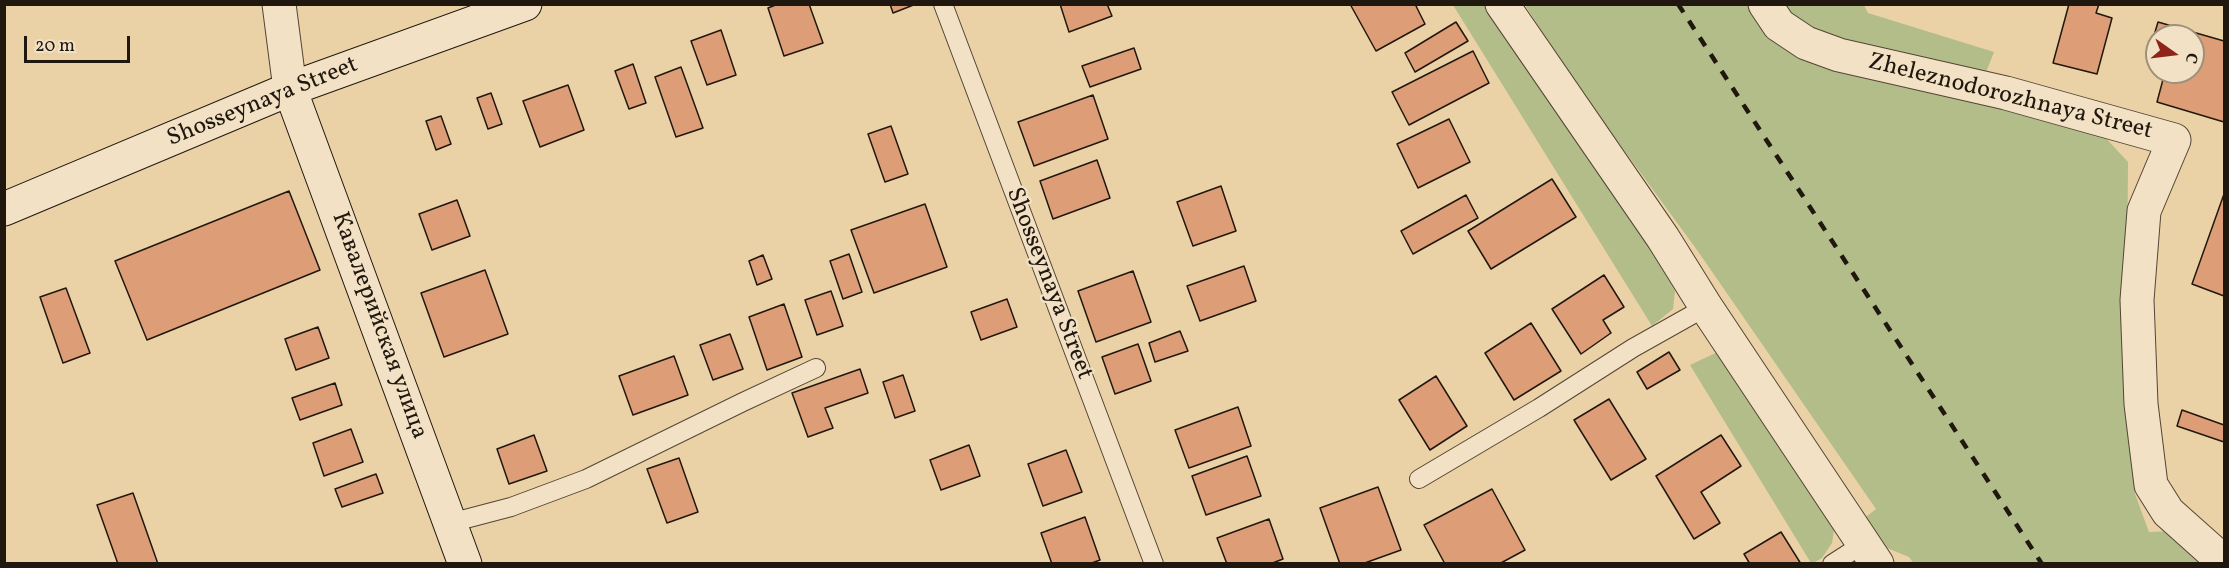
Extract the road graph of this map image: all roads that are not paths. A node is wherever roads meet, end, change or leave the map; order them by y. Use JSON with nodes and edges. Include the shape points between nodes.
{"nodes":[{"id":1,"x":279,"y":4,"type":"edge"},
{"id":2,"x":525,"y":4,"type":"edge"},
{"id":3,"x":943,"y":4,"type":"edge"},
{"id":4,"x":1502,"y":4,"type":"edge"},
{"id":5,"x":1765,"y":4,"type":"edge"},
{"id":6,"x":290,"y":89,"type":"junction"},
{"id":7,"x":4,"y":209,"type":"edge"},
{"id":8,"x":1706,"y":307,"type":"junction"},
{"id":9,"x":816,"y":369,"type":"dead end"},
{"id":10,"x":1419,"y":478,"type":"dead end"},
{"id":11,"x":450,"y":523,"type":"junction"},
{"id":12,"x":1870,"y":554,"type":"edge"},
{"id":13,"x":2224,"y":562,"type":"edge"},
{"id":14,"x":465,"y":564,"type":"edge"},
{"id":15,"x":1154,"y":564,"type":"edge"},
{"id":16,"x":1832,"y":564,"type":"edge"}],
"edges":[{"from":1,"to":6,"type":"street","name":"Кавалерийская улица"},
{"from":2,"to":6,"type":"street","name":"Shosseynaya Street"},
{"from":3,"to":15,"type":"lane","name":"Shosseynaya Street"},
{"from":4,"to":8,"type":"street"},
{"from":5,"to":13,"type":"street","name":"Zheleznodorozhnaya Street","via":[[1779,25],[1806,43],[1839,55],[2006,93],[2174,140],[2144,211],[2137,300],[2140,404],[2151,485],[2168,512]]},
{"from":6,"to":7,"type":"street","name":"Shosseynaya Street"},
{"from":6,"to":11,"type":"street","name":"Кавалерийская улица"},
{"from":8,"to":10,"type":"lane"},
{"from":8,"to":12,"type":"street"},
{"from":9,"to":11,"type":"lane","via":[[586,479],[511,507]]},
{"from":11,"to":14,"type":"street","name":"Кавалерийская улица"},
{"from":12,"to":16,"type":"lane"}]}
